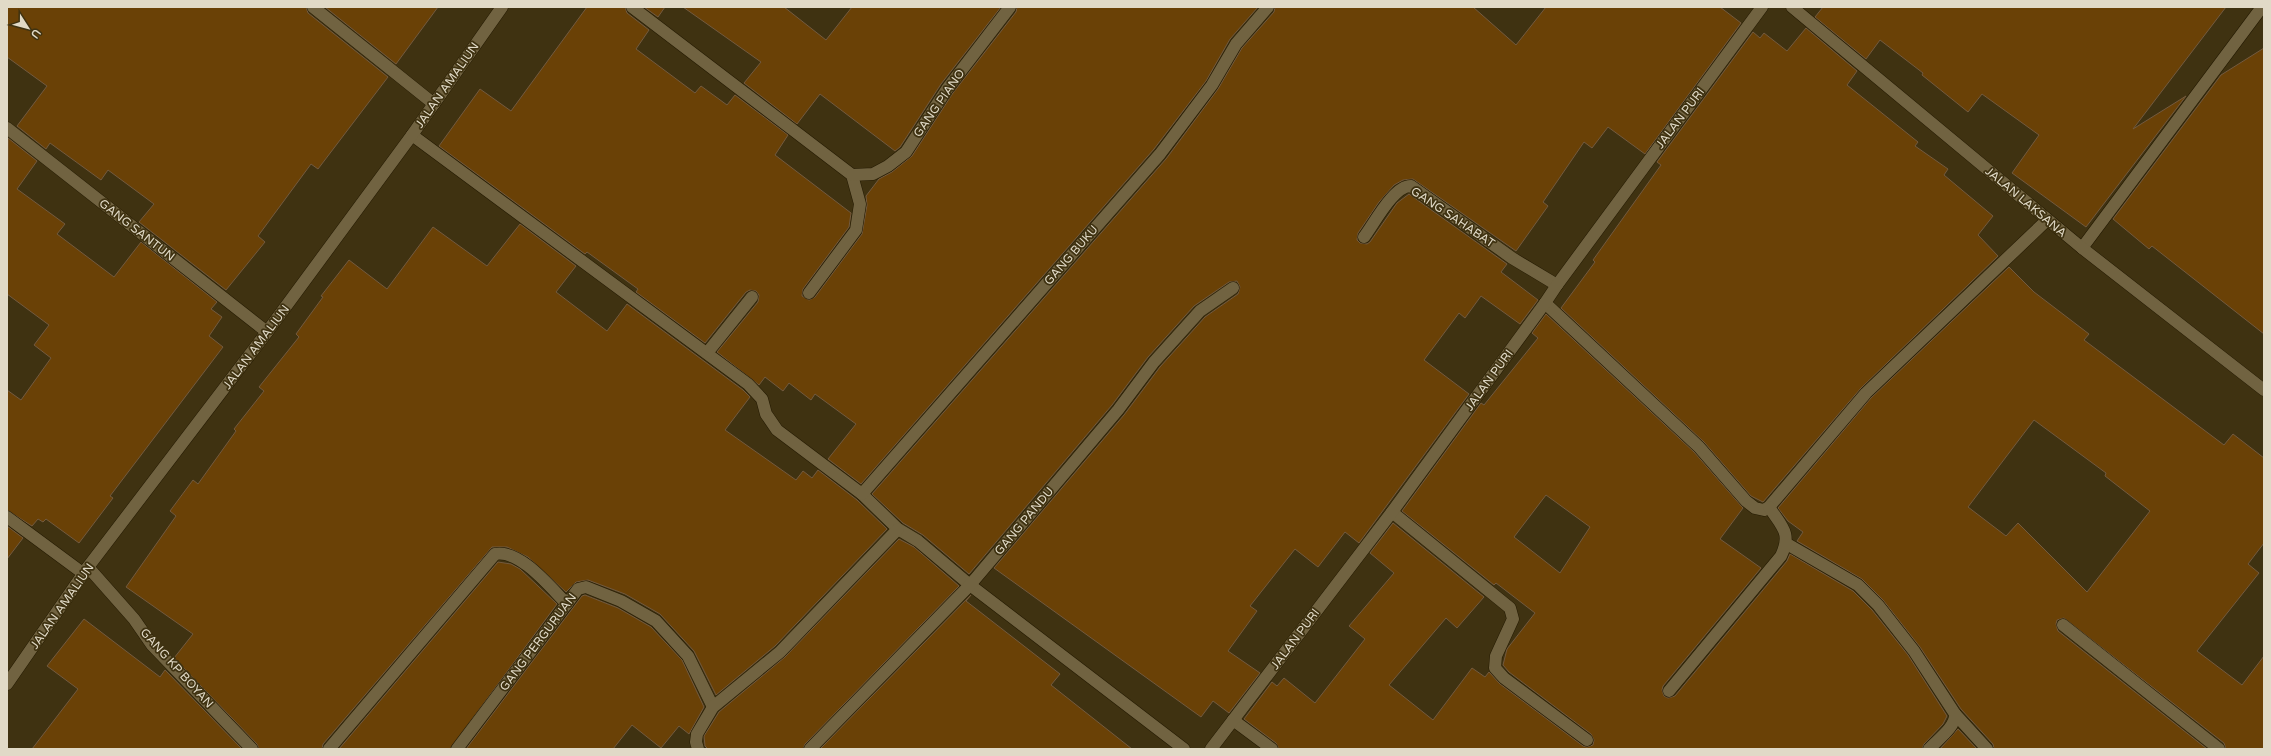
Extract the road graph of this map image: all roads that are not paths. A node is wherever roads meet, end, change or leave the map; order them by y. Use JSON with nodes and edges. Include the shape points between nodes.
{"nodes":[{"id":1,"x":313,"y":7,"type":"edge"},
{"id":2,"x":502,"y":7,"type":"edge"},
{"id":3,"x":632,"y":7,"type":"edge"},
{"id":4,"x":1010,"y":7,"type":"edge"},
{"id":5,"x":1268,"y":7,"type":"edge"},
{"id":6,"x":1762,"y":7,"type":"edge"},
{"id":7,"x":1792,"y":7,"type":"edge"},
{"id":8,"x":2262,"y":7,"type":"edge"},
{"id":9,"x":434,"y":104,"type":"junction"},
{"id":10,"x":7,"y":128,"type":"edge"},
{"id":11,"x":412,"y":136,"type":"junction"},
{"id":12,"x":852,"y":175,"type":"junction"},
{"id":13,"x":2048,"y":220,"type":"junction"},
{"id":14,"x":1364,"y":237,"type":"dead end"},
{"id":15,"x":2082,"y":248,"type":"junction"},
{"id":16,"x":1557,"y":285,"type":"junction"},
{"id":17,"x":1233,"y":288,"type":"dead end"},
{"id":18,"x":809,"y":293,"type":"dead end"},
{"id":19,"x":752,"y":297,"type":"dead end"},
{"id":20,"x":1545,"y":303,"type":"junction"},
{"id":21,"x":267,"y":332,"type":"junction"},
{"id":22,"x":707,"y":353,"type":"junction"},
{"id":23,"x":2264,"y":390,"type":"edge"},
{"id":24,"x":862,"y":494,"type":"junction"},
{"id":25,"x":1769,"y":507,"type":"junction"},
{"id":26,"x":1392,"y":512,"type":"junction"},
{"id":27,"x":7,"y":517,"type":"edge"},
{"id":28,"x":898,"y":529,"type":"junction"},
{"id":29,"x":1787,"y":544,"type":"junction"},
{"id":30,"x":86,"y":570,"type":"junction"},
{"id":31,"x":970,"y":585,"type":"junction"},
{"id":32,"x":567,"y":604,"type":"junction"},
{"id":33,"x":2063,"y":625,"type":"dead end"},
{"id":34,"x":7,"y":684,"type":"edge"},
{"id":35,"x":1669,"y":691,"type":"dead end"},
{"id":36,"x":713,"y":707,"type":"junction"},
{"id":37,"x":1955,"y":714,"type":"junction"},
{"id":38,"x":1233,"y":720,"type":"junction"},
{"id":39,"x":1587,"y":740,"type":"dead end"},
{"id":40,"x":252,"y":749,"type":"edge"},
{"id":41,"x":329,"y":749,"type":"edge"},
{"id":42,"x":457,"y":749,"type":"edge"},
{"id":43,"x":698,"y":749,"type":"edge"},
{"id":44,"x":810,"y":749,"type":"edge"},
{"id":45,"x":1184,"y":749,"type":"edge"},
{"id":46,"x":1211,"y":749,"type":"edge"},
{"id":47,"x":1272,"y":749,"type":"edge"},
{"id":48,"x":1929,"y":749,"type":"edge"},
{"id":49,"x":1987,"y":749,"type":"edge"},
{"id":50,"x":2219,"y":749,"type":"edge"}],
"edges":[{"from":1,"to":9,"type":"street"},
{"from":2,"to":9,"type":"street","name":"JALAN AMALIUN"},
{"from":3,"to":12,"type":"street"},
{"from":4,"to":12,"type":"street","name":"GANG PIANO","via":[[947,89],[906,152],[872,174]]},
{"from":5,"to":24,"type":"street","name":"GANG BUKU","via":[[1236,44],[1212,85],[1160,154]]},
{"from":6,"to":16,"type":"street","name":"JALAN PURI"},
{"from":7,"to":13,"type":"street","name":"JALAN LAKSANA"},
{"from":8,"to":15,"type":"street"},
{"from":9,"to":11,"type":"street","name":"JALAN AMALIUN"},
{"from":10,"to":21,"type":"street","name":"GANG SANTUN"},
{"from":11,"to":21,"type":"street","name":"JALAN AMALIUN"},
{"from":11,"to":22,"type":"street"},
{"from":12,"to":18,"type":"street","via":[[860,204],[856,230]]},
{"from":13,"to":15,"type":"street","name":"JALAN LAKSANA"},
{"from":13,"to":25,"type":"street","via":[[1866,393]]},
{"from":14,"to":16,"type":"street","name":"GANG SAHABAT","via":[[1395,193],[1406,186],[1411,186],[1512,258]]},
{"from":15,"to":23,"type":"street","name":"JALAN LAKSANA"},
{"from":16,"to":20,"type":"street","name":"JALAN PURI"},
{"from":17,"to":31,"type":"street","name":"GANG PANDU","via":[[1200,312],[1154,362],[1118,410]]},
{"from":19,"to":22,"type":"street"},
{"from":20,"to":25,"type":"street","via":[[1699,447],[1746,501],[1760,511]]},
{"from":20,"to":26,"type":"street","name":"JALAN PURI"},
{"from":21,"to":30,"type":"street","name":"JALAN AMALIUN"},
{"from":22,"to":24,"type":"street","via":[[748,384],[762,399],[766,414],[776,430]]},
{"from":24,"to":28,"type":"street"},
{"from":25,"to":29,"type":"street","via":[[1786,534]]},
{"from":26,"to":38,"type":"street","name":"JALAN PURI"},
{"from":26,"to":39,"type":"street","via":[[1510,608],[1513,618],[1496,656],[1495,668],[1504,678]]},
{"from":27,"to":30,"type":"street","name":"GANG KP BOYAN"},
{"from":28,"to":31,"type":"street","via":[[918,542]]},
{"from":28,"to":36,"type":"street","via":[[780,652]]},
{"from":29,"to":35,"type":"street","via":[[1781,556]]},
{"from":29,"to":37,"type":"street","via":[[1858,585],[1878,605],[1914,651]]},
{"from":30,"to":34,"type":"street","name":"JALAN AMALIUN"},
{"from":30,"to":40,"type":"street","name":"GANG KP BOYAN","via":[[134,619],[152,645]]},
{"from":31,"to":44,"type":"street","name":"GANG PANDU"},
{"from":31,"to":45,"type":"street"},
{"from":32,"to":36,"type":"street","name":"GANG PERGURUAN","via":[[578,589],[586,587],[621,601],[656,622],[688,656]]},
{"from":32,"to":41,"type":"street","via":[[513,555],[504,552],[495,554]]},
{"from":32,"to":42,"type":"street","name":"GANG PERGURUAN"},
{"from":33,"to":50,"type":"street"},
{"from":36,"to":43,"type":"street","via":[[697,734]]},
{"from":37,"to":48,"type":"street","via":[[1953,724]]},
{"from":37,"to":49,"type":"street"},
{"from":38,"to":46,"type":"street","name":"JALAN PURI"},
{"from":38,"to":47,"type":"street"}]}
